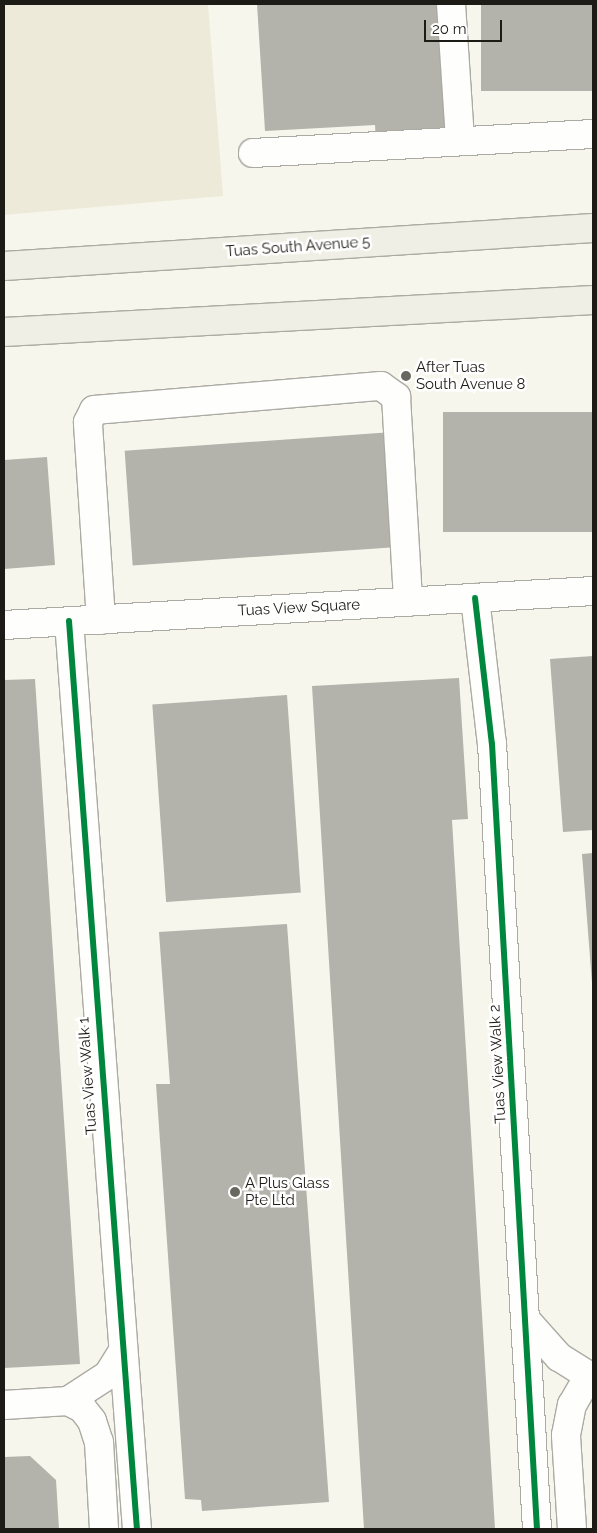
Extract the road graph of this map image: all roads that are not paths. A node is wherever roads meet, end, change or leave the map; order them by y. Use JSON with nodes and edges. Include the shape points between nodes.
{"nodes":[{"id":1,"x":451,"y":4,"type":"edge"},
{"id":2,"x":593,"y":134,"type":"edge"},
{"id":3,"x":460,"y":141,"type":"junction"},
{"id":4,"x":253,"y":153,"type":"dead end"},
{"id":5,"x":593,"y":228,"type":"edge"},
{"id":6,"x":4,"y":266,"type":"edge"},
{"id":7,"x":593,"y":300,"type":"edge"},
{"id":8,"x":4,"y":332,"type":"edge"},
{"id":9,"x":593,"y":591,"type":"edge"},
{"id":10,"x":475,"y":598,"type":"junction"},
{"id":11,"x":408,"y":602,"type":"junction"},
{"id":12,"x":101,"y":620,"type":"junction"},
{"id":13,"x":69,"y":621,"type":"junction"},
{"id":14,"x":4,"y":625,"type":"edge"},
{"id":15,"x":526,"y":1320,"type":"junction"},
{"id":16,"x":123,"y":1351,"type":"junction"},
{"id":17,"x":591,"y":1376,"type":"edge"},
{"id":18,"x":68,"y":1402,"type":"junction"},
{"id":19,"x":4,"y":1405,"type":"edge"},
{"id":20,"x":104,"y":1529,"type":"edge"},
{"id":21,"x":137,"y":1529,"type":"edge"},
{"id":22,"x":537,"y":1529,"type":"edge"},
{"id":23,"x":572,"y":1529,"type":"edge"}],
"edges":[{"from":1,"to":3,"type":"street"},
{"from":2,"to":3,"type":"street"},
{"from":3,"to":4,"type":"street"},
{"from":5,"to":6,"type":"main road","name":"Tuas South Avenue 5"},
{"from":7,"to":8,"type":"main road"},
{"from":9,"to":10,"type":"street","name":"Tuas View Square"},
{"from":10,"to":11,"type":"street","name":"Tuas View Square"},
{"from":10,"to":15,"type":"street","name":"Tuas View Walk 2","via":[[492,744]]},
{"from":11,"to":12,"type":"street","name":"Tuas View Square"},
{"from":11,"to":12,"type":"street","via":[[396,397],[381,386],[94,410],[88,422]]},
{"from":12,"to":13,"type":"street","name":"Tuas View Square"},
{"from":13,"to":14,"type":"street","name":"Tuas View Square"},
{"from":13,"to":16,"type":"street","name":"Tuas View Walk 1"},
{"from":15,"to":17,"type":"street","via":[[559,1357]]},
{"from":15,"to":22,"type":"street","name":"Tuas View Walk 2"},
{"from":16,"to":18,"type":"street","via":[[108,1375]]},
{"from":16,"to":21,"type":"street","name":"Tuas View Walk 1"},
{"from":17,"to":23,"type":"street","via":[[572,1405],[566,1435]]},
{"from":18,"to":19,"type":"street"},
{"from":18,"to":20,"type":"street","via":[[82,1408],[92,1421],[98,1442]]}]}
